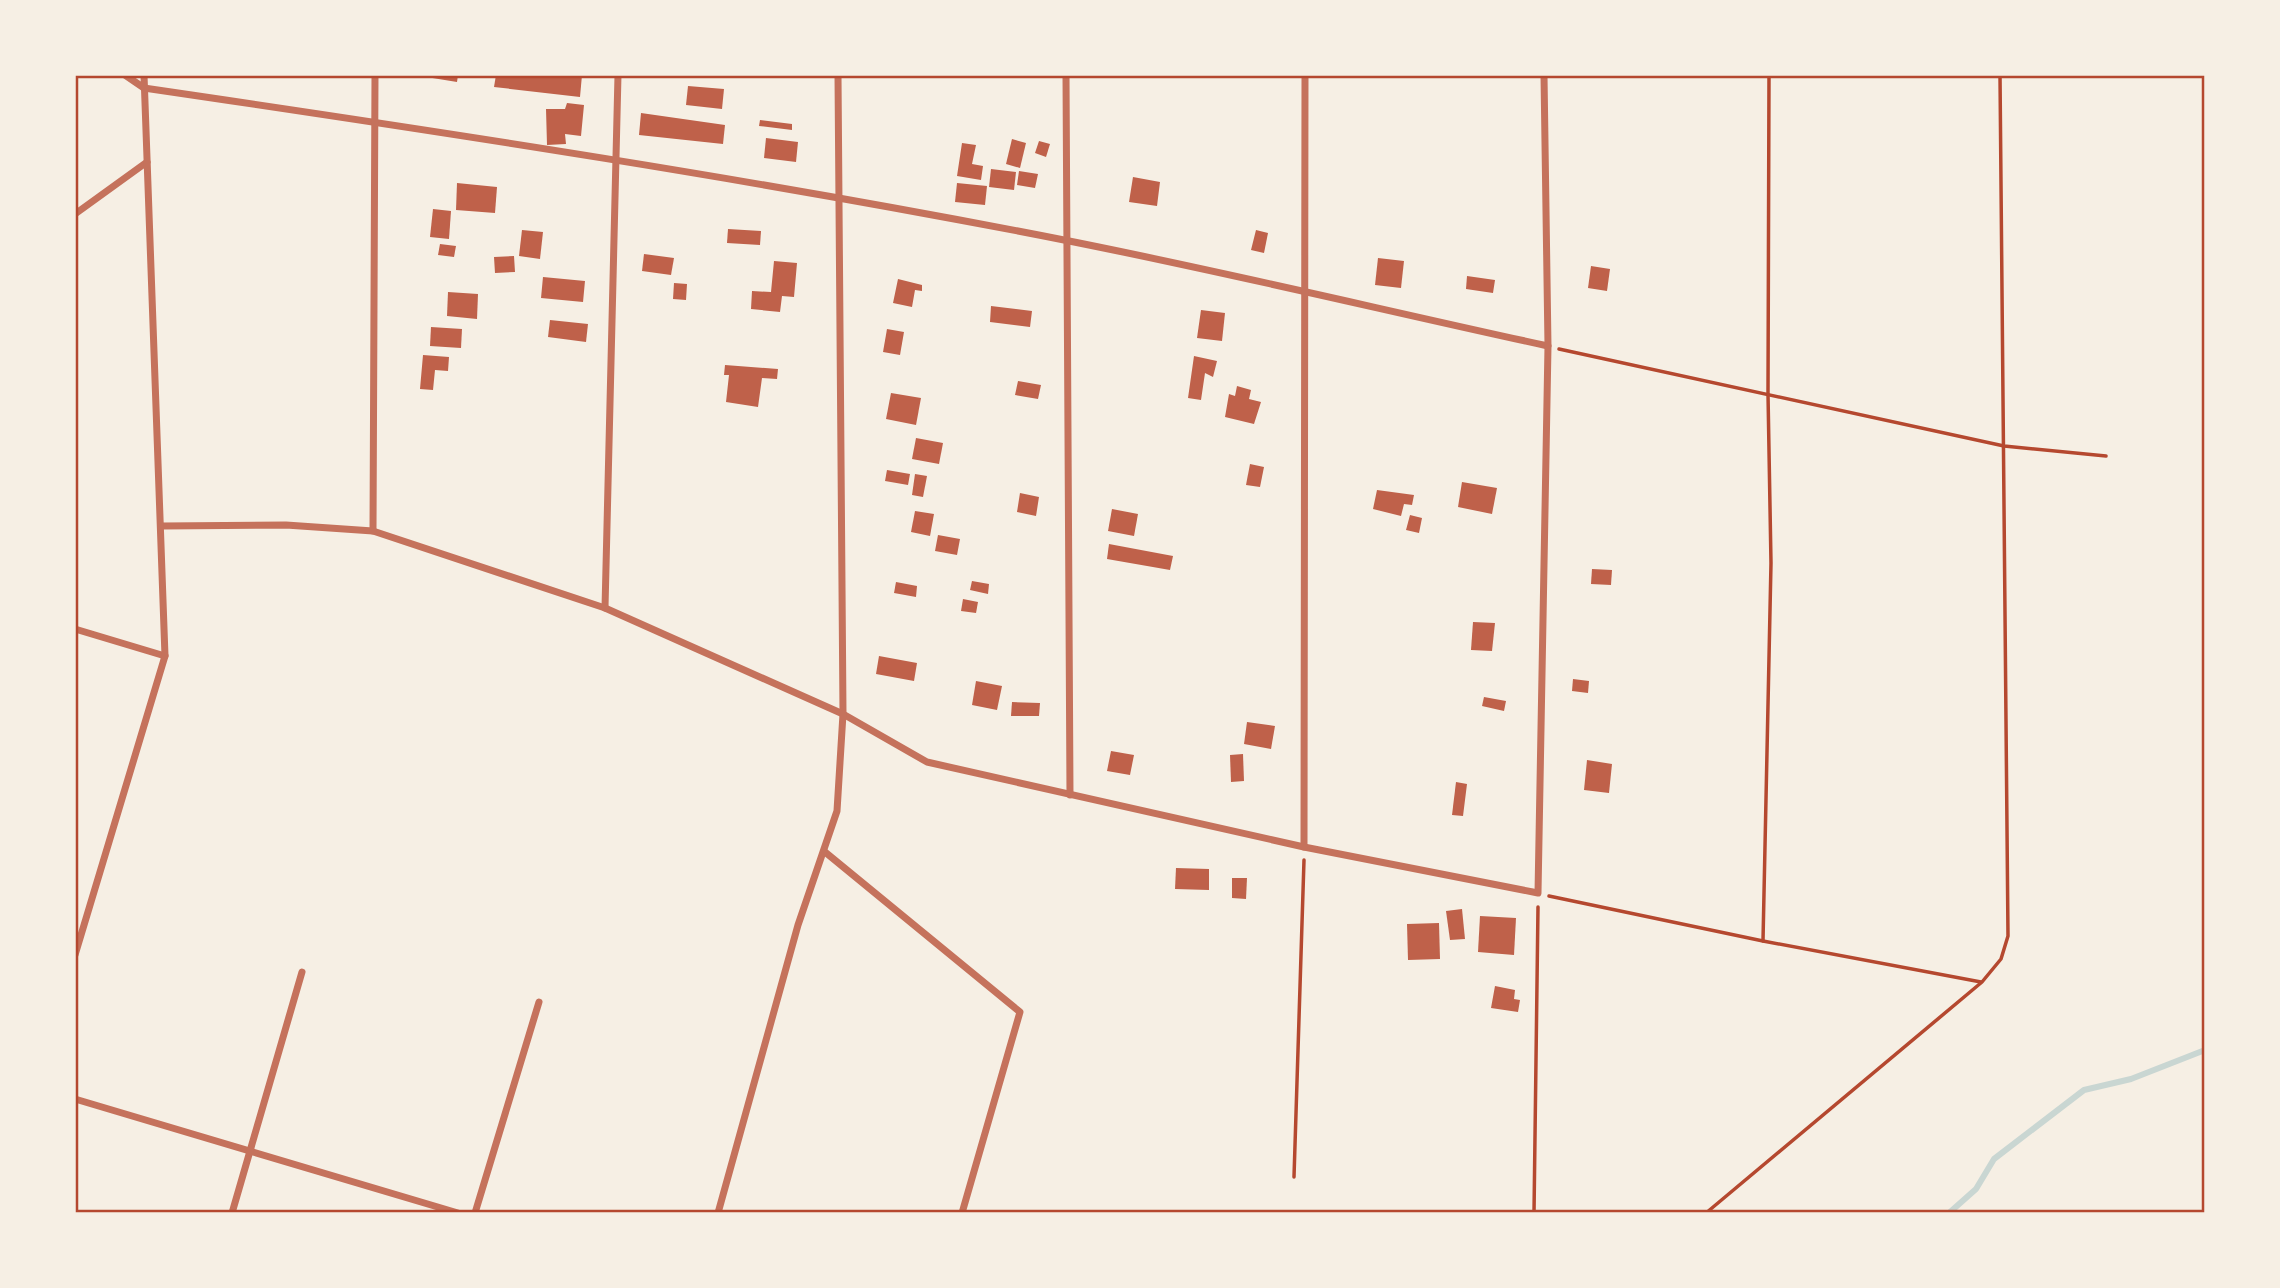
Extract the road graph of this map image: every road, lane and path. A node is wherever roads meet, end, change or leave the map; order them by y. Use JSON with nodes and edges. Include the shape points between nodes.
{"nodes":[{"id":1,"x":125,"y":75,"type":"edge"},
{"id":2,"x":144,"y":75,"type":"edge"},
{"id":3,"x":375,"y":75,"type":"edge"},
{"id":4,"x":618,"y":75,"type":"edge"},
{"id":5,"x":838,"y":75,"type":"edge"},
{"id":6,"x":1066,"y":75,"type":"edge"},
{"id":7,"x":1305,"y":75,"type":"edge"},
{"id":8,"x":1544,"y":75,"type":"edge"},
{"id":9,"x":1769,"y":75,"type":"edge"},
{"id":10,"x":2000,"y":75,"type":"edge"},
{"id":11,"x":144,"y":88,"type":"junction"},
{"id":12,"x":374,"y":122,"type":"junction"},
{"id":13,"x":616,"y":161,"type":"junction"},
{"id":14,"x":147,"y":162,"type":"junction"},
{"id":15,"x":839,"y":198,"type":"junction"},
{"id":16,"x":75,"y":215,"type":"edge"},
{"id":17,"x":1067,"y":241,"type":"junction"},
{"id":18,"x":1305,"y":293,"type":"junction"},
{"id":19,"x":1548,"y":346,"type":"junction"},
{"id":20,"x":1768,"y":394,"type":"junction"},
{"id":21,"x":2004,"y":446,"type":"junction"},
{"id":22,"x":2106,"y":456,"type":"dead end"},
{"id":23,"x":162,"y":526,"type":"junction"},
{"id":24,"x":373,"y":530,"type":"junction"},
{"id":25,"x":605,"y":608,"type":"junction"},
{"id":26,"x":75,"y":629,"type":"edge"},
{"id":27,"x":165,"y":656,"type":"junction"},
{"id":28,"x":843,"y":714,"type":"junction"},
{"id":29,"x":1070,"y":795,"type":"junction"},
{"id":30,"x":1304,"y":847,"type":"junction"},
{"id":31,"x":825,"y":852,"type":"junction"},
{"id":32,"x":1538,"y":893,"type":"junction"},
{"id":33,"x":1763,"y":942,"type":"junction"},
{"id":34,"x":75,"y":956,"type":"edge"},
{"id":35,"x":302,"y":972,"type":"dead end"},
{"id":36,"x":1982,"y":982,"type":"junction"},
{"id":37,"x":539,"y":1002,"type":"dead end"},
{"id":38,"x":75,"y":1099,"type":"edge"},
{"id":39,"x":248,"y":1150,"type":"junction"},
{"id":40,"x":1294,"y":1177,"type":"dead end"},
{"id":41,"x":232,"y":1213,"type":"edge"},
{"id":42,"x":458,"y":1213,"type":"edge"},
{"id":43,"x":475,"y":1213,"type":"edge"},
{"id":44,"x":718,"y":1213,"type":"edge"},
{"id":45,"x":962,"y":1213,"type":"edge"},
{"id":46,"x":1534,"y":1213,"type":"edge"},
{"id":47,"x":1706,"y":1213,"type":"edge"}],
"edges":[{"from":1,"to":11,"type":"street"},
{"from":2,"to":11,"type":"street"},
{"from":3,"to":12,"type":"street"},
{"from":4,"to":13,"type":"street"},
{"from":5,"to":15,"type":"street"},
{"from":6,"to":17,"type":"street"},
{"from":7,"to":18,"type":"street"},
{"from":8,"to":19,"type":"street"},
{"from":9,"to":20,"type":"path"},
{"from":10,"to":21,"type":"path"},
{"from":11,"to":12,"type":"street"},
{"from":11,"to":14,"type":"street"},
{"from":12,"to":13,"type":"street"},
{"from":12,"to":24,"type":"street"},
{"from":13,"to":15,"type":"street"},
{"from":13,"to":25,"type":"street"},
{"from":14,"to":16,"type":"street"},
{"from":14,"to":23,"type":"street"},
{"from":15,"to":17,"type":"street"},
{"from":15,"to":28,"type":"street"},
{"from":17,"to":18,"type":"street"},
{"from":17,"to":29,"type":"street"},
{"from":18,"to":19,"type":"street"},
{"from":18,"to":30,"type":"street"},
{"from":19,"to":20,"type":"path"},
{"from":19,"to":32,"type":"street"},
{"from":20,"to":21,"type":"path"},
{"from":20,"to":33,"type":"path","via":[[1771,563]]},
{"from":21,"to":22,"type":"path"},
{"from":21,"to":36,"type":"path","via":[[2008,936],[2001,959]]},
{"from":23,"to":24,"type":"street"},
{"from":23,"to":27,"type":"street"},
{"from":24,"to":25,"type":"street"},
{"from":25,"to":28,"type":"street"},
{"from":26,"to":27,"type":"street"},
{"from":27,"to":34,"type":"street"},
{"from":28,"to":29,"type":"street","via":[[927,762]]},
{"from":28,"to":31,"type":"street","via":[[837,811]]},
{"from":29,"to":30,"type":"street"},
{"from":30,"to":32,"type":"street"},
{"from":30,"to":40,"type":"path"},
{"from":31,"to":44,"type":"street","via":[[798,925]]},
{"from":31,"to":45,"type":"street","via":[[1020,1012]]},
{"from":32,"to":33,"type":"path"},
{"from":32,"to":46,"type":"path"},
{"from":33,"to":36,"type":"path"},
{"from":35,"to":39,"type":"street"},
{"from":36,"to":47,"type":"path"},
{"from":37,"to":43,"type":"street"},
{"from":38,"to":39,"type":"street"},
{"from":39,"to":41,"type":"street"},
{"from":39,"to":42,"type":"street"}]}
